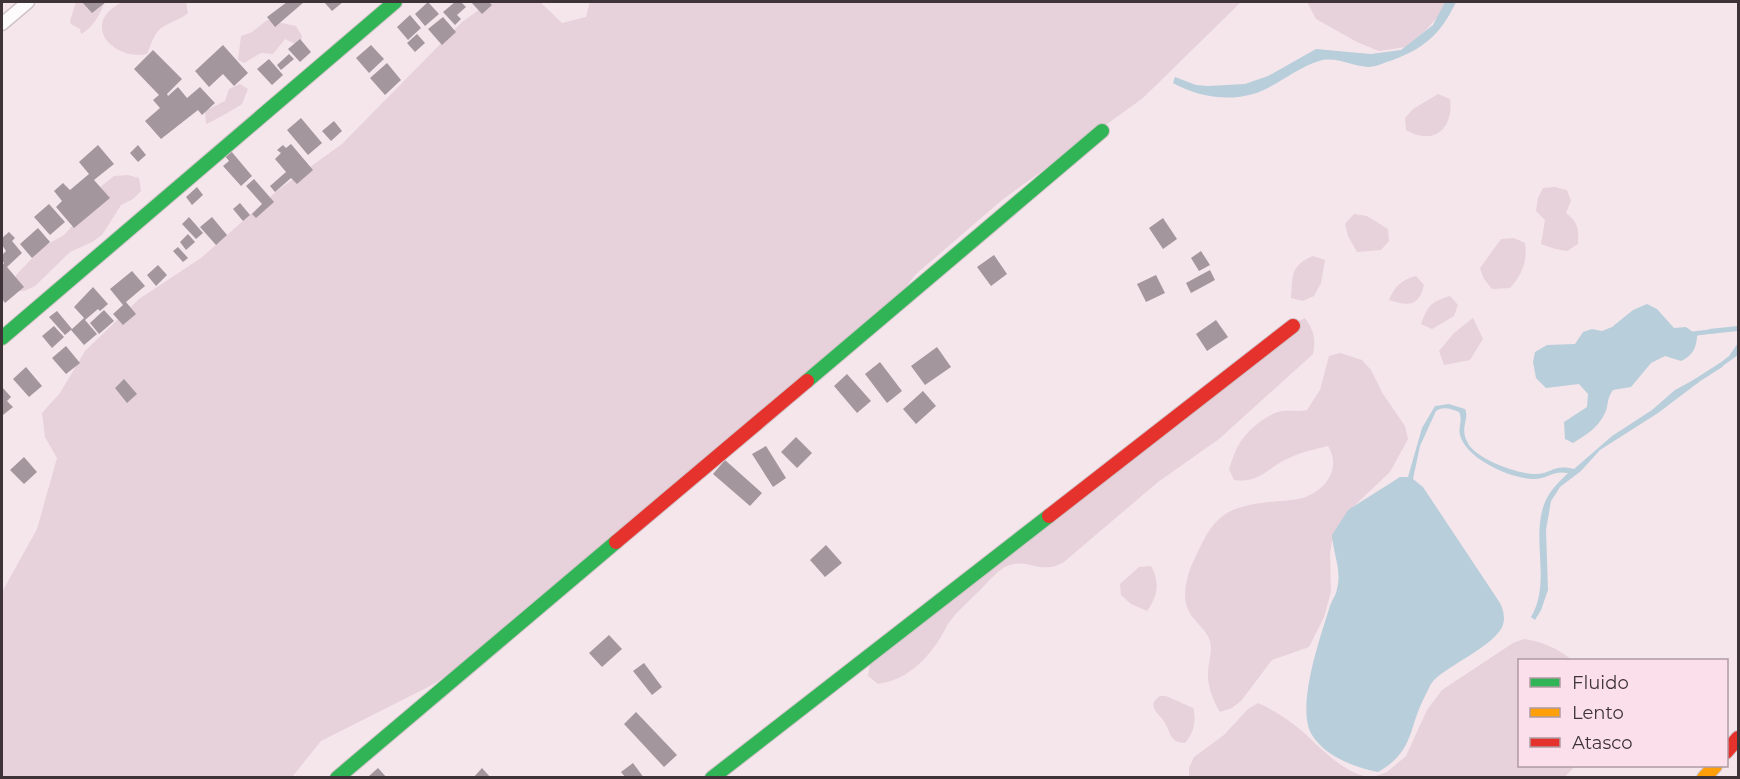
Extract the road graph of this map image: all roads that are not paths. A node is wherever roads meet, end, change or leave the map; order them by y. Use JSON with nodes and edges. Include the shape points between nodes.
{"nodes":[{"id":1,"x":28,"y":2,"type":"edge"},
{"id":2,"x":395,"y":2,"type":"edge"},
{"id":3,"x":2,"y":24,"type":"edge"},
{"id":4,"x":1102,"y":131,"type":"dead end"},
{"id":5,"x":1293,"y":326,"type":"dead end"},
{"id":6,"x":2,"y":338,"type":"edge"},
{"id":7,"x":1738,"y":738,"type":"edge"},
{"id":8,"x":1728,"y":750,"type":"edge"},
{"id":9,"x":337,"y":777,"type":"edge"},
{"id":10,"x":712,"y":777,"type":"edge"}],
"edges":[{"from":1,"to":3,"type":"street"},
{"from":2,"to":6,"type":"street"},
{"from":4,"to":9,"type":"street"},
{"from":5,"to":10,"type":"street"},
{"from":7,"to":8,"type":"street"}]}
